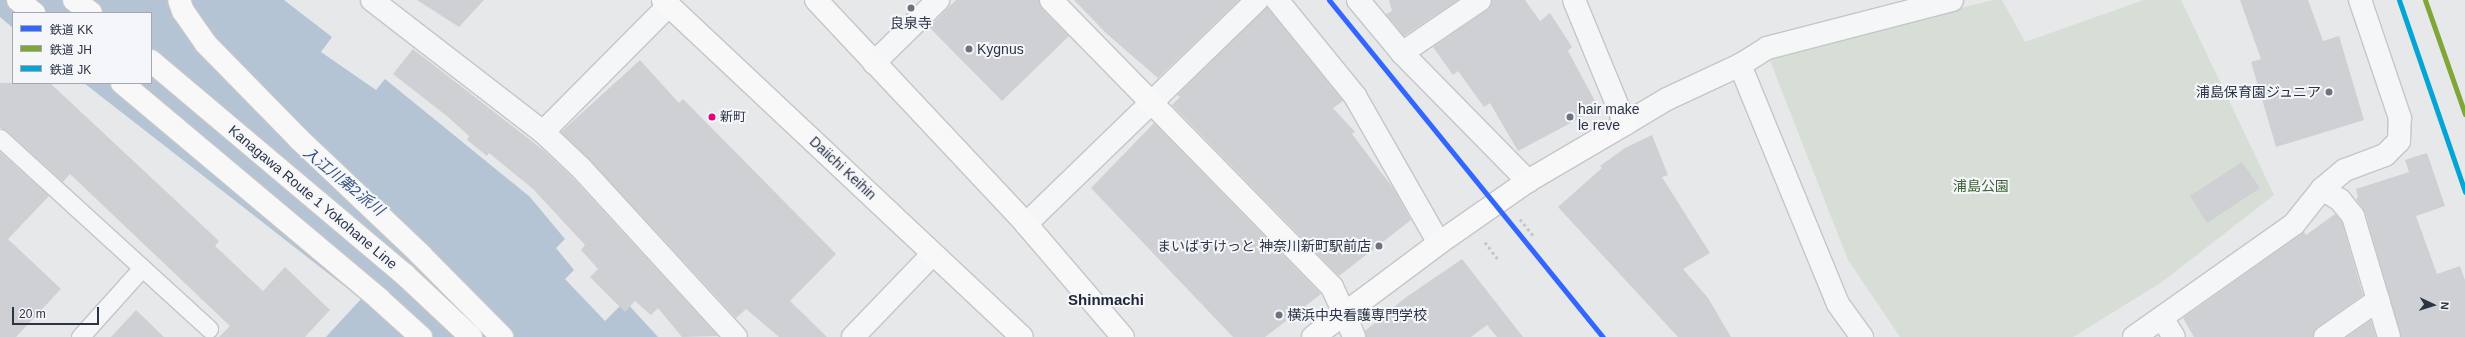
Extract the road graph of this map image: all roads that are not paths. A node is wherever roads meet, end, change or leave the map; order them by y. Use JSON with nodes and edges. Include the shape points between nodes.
{"nodes":[{"id":1,"x":18,"y":0,"type":"edge"},
{"id":2,"x":74,"y":0,"type":"edge"},
{"id":3,"x":179,"y":0,"type":"edge"},
{"id":4,"x":372,"y":0,"type":"edge"},
{"id":5,"x":816,"y":0,"type":"edge"},
{"id":6,"x":938,"y":0,"type":"edge"},
{"id":7,"x":1051,"y":0,"type":"edge"},
{"id":8,"x":1257,"y":0,"type":"edge"},
{"id":9,"x":1277,"y":0,"type":"edge"},
{"id":10,"x":1358,"y":0,"type":"edge"},
{"id":11,"x":1480,"y":0,"type":"edge"},
{"id":12,"x":1574,"y":0,"type":"edge"},
{"id":13,"x":1952,"y":0,"type":"edge"},
{"id":14,"x":2360,"y":0,"type":"edge"},
{"id":15,"x":666,"y":3,"type":"edge"},
{"id":16,"x":33,"y":12,"type":"edge"},
{"id":17,"x":90,"y":12,"type":"edge"},
{"id":18,"x":1402,"y":53,"type":"junction"},
{"id":19,"x":152,"y":62,"type":"edge"},
{"id":20,"x":874,"y":63,"type":"junction"},
{"id":21,"x":1740,"y":65,"type":"junction"},
{"id":22,"x":123,"y":84,"type":"edge"},
{"id":23,"x":1150,"y":102,"type":"junction"},
{"id":24,"x":1625,"y":124,"type":"junction"},
{"id":25,"x":543,"y":132,"type":"junction"},
{"id":26,"x":0,"y":138,"type":"edge"},
{"id":27,"x":1528,"y":181,"type":"junction"},
{"id":28,"x":2322,"y":189,"type":"junction"},
{"id":29,"x":1026,"y":224,"type":"junction"},
{"id":30,"x":1439,"y":243,"type":"junction"},
{"id":31,"x":934,"y":254,"type":"junction"},
{"id":32,"x":142,"y":268,"type":"junction"},
{"id":33,"x":2378,"y":300,"type":"junction"},
{"id":34,"x":1344,"y":313,"type":"junction"},
{"id":35,"x":2162,"y":318,"type":"junction"},
{"id":36,"x":209,"y":329,"type":"dead end"},
{"id":37,"x":80,"y":337,"type":"edge"},
{"id":38,"x":421,"y":337,"type":"edge"},
{"id":39,"x":471,"y":337,"type":"edge"},
{"id":40,"x":502,"y":337,"type":"edge"},
{"id":41,"x":736,"y":337,"type":"edge"},
{"id":42,"x":853,"y":337,"type":"edge"},
{"id":43,"x":1022,"y":337,"type":"edge"},
{"id":44,"x":1123,"y":337,"type":"edge"},
{"id":45,"x":1313,"y":337,"type":"edge"},
{"id":46,"x":1354,"y":337,"type":"edge"},
{"id":47,"x":1862,"y":337,"type":"edge"},
{"id":48,"x":2134,"y":337,"type":"edge"},
{"id":49,"x":2174,"y":337,"type":"edge"},
{"id":50,"x":2325,"y":337,"type":"edge"},
{"id":51,"x":2389,"y":337,"type":"edge"}],
"edges":[{"from":1,"to":16,"type":"main road"},
{"from":2,"to":17,"type":"main road"},
{"from":3,"to":40,"type":"main road","via":[[183,11],[206,44],[299,139],[420,254]]},
{"from":4,"to":25,"type":"street"},
{"from":5,"to":20,"type":"main road"},
{"from":6,"to":20,"type":"street"},
{"from":7,"to":23,"type":"main road"},
{"from":8,"to":23,"type":"street"},
{"from":9,"to":30,"type":"street","via":[[1355,96]]},
{"from":10,"to":18,"type":"street"},
{"from":11,"to":18,"type":"street"},
{"from":12,"to":24,"type":"street"},
{"from":13,"to":21,"type":"street","via":[[1767,48]]},
{"from":14,"to":28,"type":"street","via":[[2400,118],[2399,141],[2385,155],[2345,170]]},
{"from":15,"to":25,"type":"street"},
{"from":15,"to":31,"type":"main road","name":"Daiichi Keihin"},
{"from":18,"to":27,"type":"street"},
{"from":19,"to":39,"type":"main road","name":"Kanagawa Route 1 Yokohane Line","via":[[404,274]]},
{"from":20,"to":29,"type":"main road"},
{"from":21,"to":24,"type":"street","via":[[1673,96]]},
{"from":21,"to":47,"type":"street","via":[[1838,304]]},
{"from":22,"to":38,"type":"main road","via":[[380,298]]},
{"from":23,"to":29,"type":"street"},
{"from":23,"to":34,"type":"main road","via":[[1332,287]]},
{"from":24,"to":27,"type":"main road"},
{"from":25,"to":41,"type":"street","via":[[581,168]]},
{"from":26,"to":32,"type":"lane"},
{"from":27,"to":30,"type":"main road"},
{"from":28,"to":33,"type":"street","via":[[2340,200],[2353,216]]},
{"from":28,"to":35,"type":"street","via":[[2294,224]]},
{"from":29,"to":44,"type":"main road"},
{"from":30,"to":34,"type":"main road"},
{"from":31,"to":42,"type":"street"},
{"from":31,"to":43,"type":"main road","name":"Daiichi Keihin"},
{"from":32,"to":36,"type":"lane"},
{"from":32,"to":37,"type":"lane"},
{"from":33,"to":50,"type":"street"},
{"from":33,"to":51,"type":"street"},
{"from":34,"to":45,"type":"main road"},
{"from":34,"to":46,"type":"street"},
{"from":35,"to":48,"type":"street"},
{"from":35,"to":49,"type":"street"}]}
